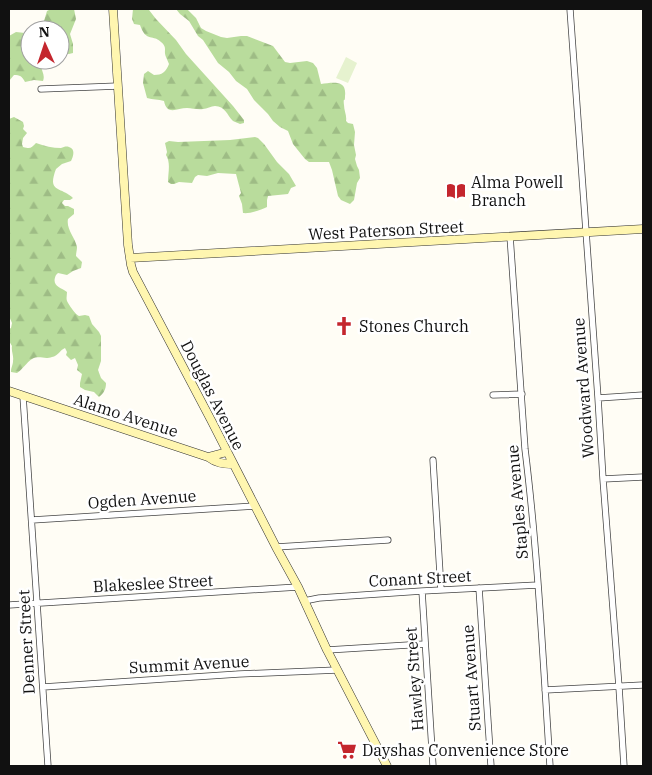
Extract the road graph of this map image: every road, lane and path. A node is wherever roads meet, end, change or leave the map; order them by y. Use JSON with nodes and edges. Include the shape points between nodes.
{"nodes":[{"id":1,"x":113,"y":9,"type":"edge"},
{"id":2,"x":570,"y":9,"type":"edge"},
{"id":3,"x":118,"y":86,"type":"junction"},
{"id":4,"x":41,"y":89,"type":"dead end"},
{"id":5,"x":643,"y":229,"type":"edge"},
{"id":6,"x":586,"y":232,"type":"junction"},
{"id":7,"x":510,"y":236,"type":"junction"},
{"id":8,"x":130,"y":258,"type":"junction"},
{"id":9,"x":9,"y":392,"type":"edge"},
{"id":10,"x":522,"y":394,"type":"junction"},
{"id":11,"x":494,"y":395,"type":"dead end"},
{"id":12,"x":643,"y":395,"type":"edge"},
{"id":13,"x":23,"y":396,"type":"junction"},
{"id":14,"x":598,"y":398,"type":"junction"},
{"id":15,"x":227,"y":452,"type":"junction"},
{"id":16,"x":208,"y":457,"type":"junction"},
{"id":17,"x":433,"y":460,"type":"dead end"},
{"id":18,"x":233,"y":464,"type":"junction"},
{"id":19,"x":643,"y":477,"type":"edge"},
{"id":20,"x":603,"y":479,"type":"junction"},
{"id":21,"x":255,"y":506,"type":"junction"},
{"id":22,"x":32,"y":520,"type":"junction"},
{"id":23,"x":388,"y":540,"type":"dead end"},
{"id":24,"x":276,"y":547,"type":"junction"},
{"id":25,"x":538,"y":585,"type":"junction"},
{"id":26,"x":298,"y":588,"type":"junction"},
{"id":27,"x":479,"y":588,"type":"junction"},
{"id":28,"x":422,"y":590,"type":"junction"},
{"id":29,"x":441,"y":590,"type":"junction"},
{"id":30,"x":304,"y":600,"type":"junction"},
{"id":31,"x":38,"y":603,"type":"junction"},
{"id":32,"x":9,"y":605,"type":"edge"},
{"id":33,"x":425,"y":644,"type":"junction"},
{"id":34,"x":327,"y":650,"type":"junction"},
{"id":35,"x":337,"y":670,"type":"junction"},
{"id":36,"x":643,"y":685,"type":"edge"},
{"id":37,"x":43,"y":687,"type":"junction"},
{"id":38,"x":619,"y":687,"type":"junction"},
{"id":39,"x":545,"y":690,"type":"junction"},
{"id":40,"x":48,"y":766,"type":"edge"},
{"id":41,"x":386,"y":766,"type":"edge"},
{"id":42,"x":433,"y":766,"type":"edge"},
{"id":43,"x":491,"y":766,"type":"edge"},
{"id":44,"x":550,"y":766,"type":"edge"},
{"id":45,"x":624,"y":766,"type":"edge"}],
"edges":[{"from":1,"to":3,"type":"main road","name":"Douglas Avenue"},
{"from":2,"to":6,"type":"street","name":"Woodward Avenue"},
{"from":3,"to":4,"type":"street"},
{"from":3,"to":8,"type":"main road","name":"Douglas Avenue"},
{"from":5,"to":6,"type":"main road","name":"West Paterson Street"},
{"from":6,"to":7,"type":"main road","name":"West Paterson Street"},
{"from":6,"to":14,"type":"street","name":"Woodward Avenue"},
{"from":7,"to":8,"type":"main road","name":"West Paterson Street"},
{"from":7,"to":10,"type":"street","name":"Staples Avenue"},
{"from":8,"to":15,"type":"main road","name":"Douglas Avenue","via":[[133,272]]},
{"from":9,"to":13,"type":"main road","name":"Alamo Avenue"},
{"from":10,"to":11,"type":"street"},
{"from":10,"to":25,"type":"street","name":"Staples Avenue"},
{"from":12,"to":14,"type":"street"},
{"from":13,"to":16,"type":"main road","name":"Alamo Avenue"},
{"from":13,"to":22,"type":"street","name":"Denner Street"},
{"from":14,"to":20,"type":"street","name":"Woodward Avenue"},
{"from":15,"to":16,"type":"main road"},
{"from":15,"to":18,"type":"main road","name":"Douglas Avenue"},
{"from":16,"to":18,"type":"main road","name":"Alamo Avenue","via":[[220,463]]},
{"from":17,"to":29,"type":"street"},
{"from":18,"to":21,"type":"main road","name":"Douglas Avenue"},
{"from":19,"to":20,"type":"street"},
{"from":20,"to":38,"type":"street","name":"Woodward Avenue"},
{"from":21,"to":22,"type":"street","name":"Ogden Avenue"},
{"from":21,"to":24,"type":"main road","name":"Douglas Avenue"},
{"from":22,"to":31,"type":"street","name":"Denner Street"},
{"from":23,"to":24,"type":"street"},
{"from":24,"to":26,"type":"main road","name":"Douglas Avenue"},
{"from":25,"to":27,"type":"street","name":"Conant Street"},
{"from":25,"to":39,"type":"street","name":"Staples Avenue"},
{"from":26,"to":30,"type":"main road","name":"Douglas Avenue"},
{"from":26,"to":31,"type":"street","name":"Blakeslee Street"},
{"from":27,"to":29,"type":"street","name":"Conant Street"},
{"from":27,"to":43,"type":"street","name":"Stuart Avenue"},
{"from":28,"to":29,"type":"street","name":"Conant Street"},
{"from":28,"to":30,"type":"street","name":"Conant Street"},
{"from":28,"to":33,"type":"street","name":"Hawley Street"},
{"from":30,"to":34,"type":"main road","name":"Douglas Avenue"},
{"from":31,"to":32,"type":"street","name":"Blakeslee Street"},
{"from":31,"to":37,"type":"street","name":"Denner Street"},
{"from":33,"to":34,"type":"street"},
{"from":33,"to":42,"type":"street","name":"Hawley Street"},
{"from":34,"to":35,"type":"main road","name":"Douglas Avenue"},
{"from":35,"to":37,"type":"street","name":"Summit Avenue"},
{"from":35,"to":41,"type":"main road","name":"Douglas Avenue"},
{"from":36,"to":38,"type":"street"},
{"from":37,"to":40,"type":"street","name":"Denner Street"},
{"from":38,"to":39,"type":"street"},
{"from":38,"to":45,"type":"street","name":"Woodward Avenue"},
{"from":39,"to":44,"type":"street","name":"Staples Avenue"}]}
